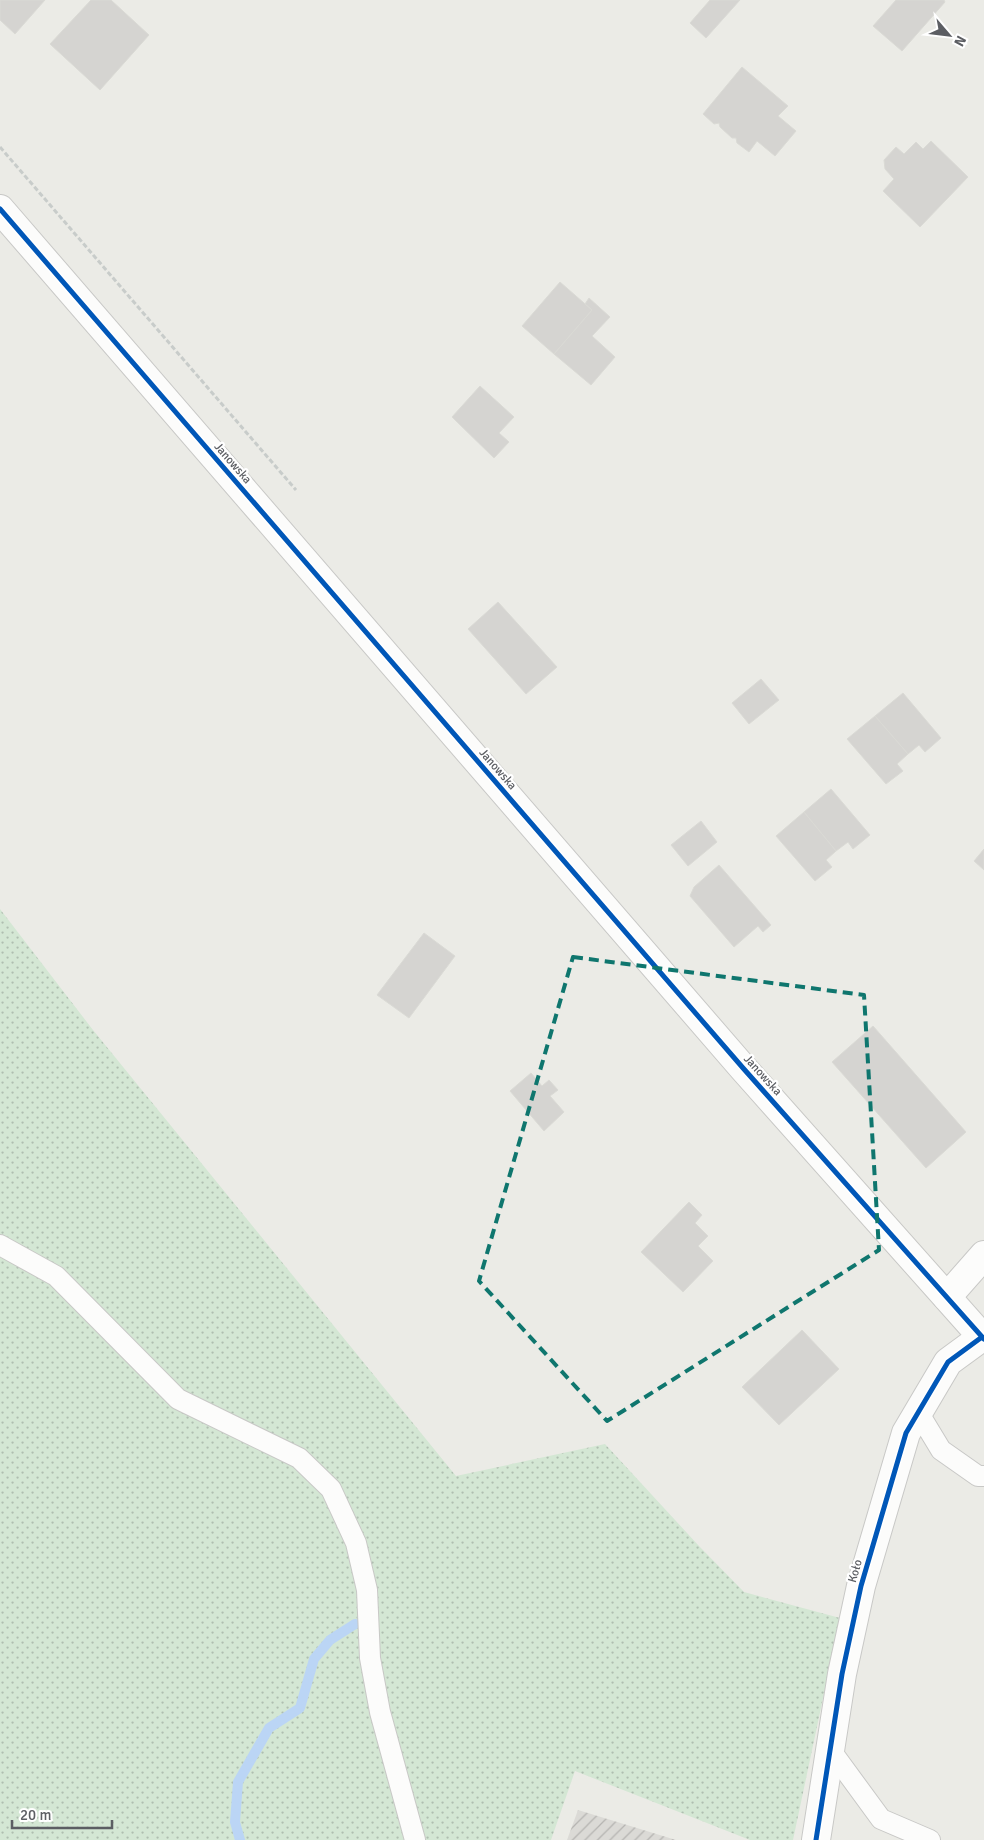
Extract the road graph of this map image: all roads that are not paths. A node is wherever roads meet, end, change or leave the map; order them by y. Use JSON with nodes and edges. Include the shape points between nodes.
{"nodes":[{"id":1,"x":0,"y":209,"type":"edge"},
{"id":2,"x":0,"y":1245,"type":"edge"},
{"id":3,"x":984,"y":1255,"type":"edge"},
{"id":4,"x":947,"y":1297,"type":"junction"},
{"id":5,"x":983,"y":1338,"type":"edge"},
{"id":6,"x":918,"y":1412,"type":"junction"},
{"id":7,"x":984,"y":1476,"type":"edge"},
{"id":8,"x":829,"y":1748,"type":"junction"},
{"id":9,"x":415,"y":1840,"type":"edge"},
{"id":10,"x":816,"y":1840,"type":"edge"},
{"id":11,"x":930,"y":1840,"type":"edge"}],
"edges":[{"from":1,"to":4,"type":"street","name":"Janowska","via":[[744,1068]]},
{"from":2,"to":9,"type":"lane","via":[[56,1276],[178,1399],[299,1458],[331,1489],[356,1543],[367,1590],[370,1658],[380,1712]]},
{"from":3,"to":4,"type":"street"},
{"from":4,"to":5,"type":"street","name":"Janowska"},
{"from":5,"to":6,"type":"street","name":"Koło","via":[[948,1362]]},
{"from":6,"to":7,"type":"lane","via":[[941,1450],[978,1476]]},
{"from":6,"to":8,"type":"street","name":"Koło","via":[[906,1433],[861,1586]]},
{"from":8,"to":10,"type":"street","name":"Koło"},
{"from":8,"to":11,"type":"lane","via":[[881,1819]]}]}
